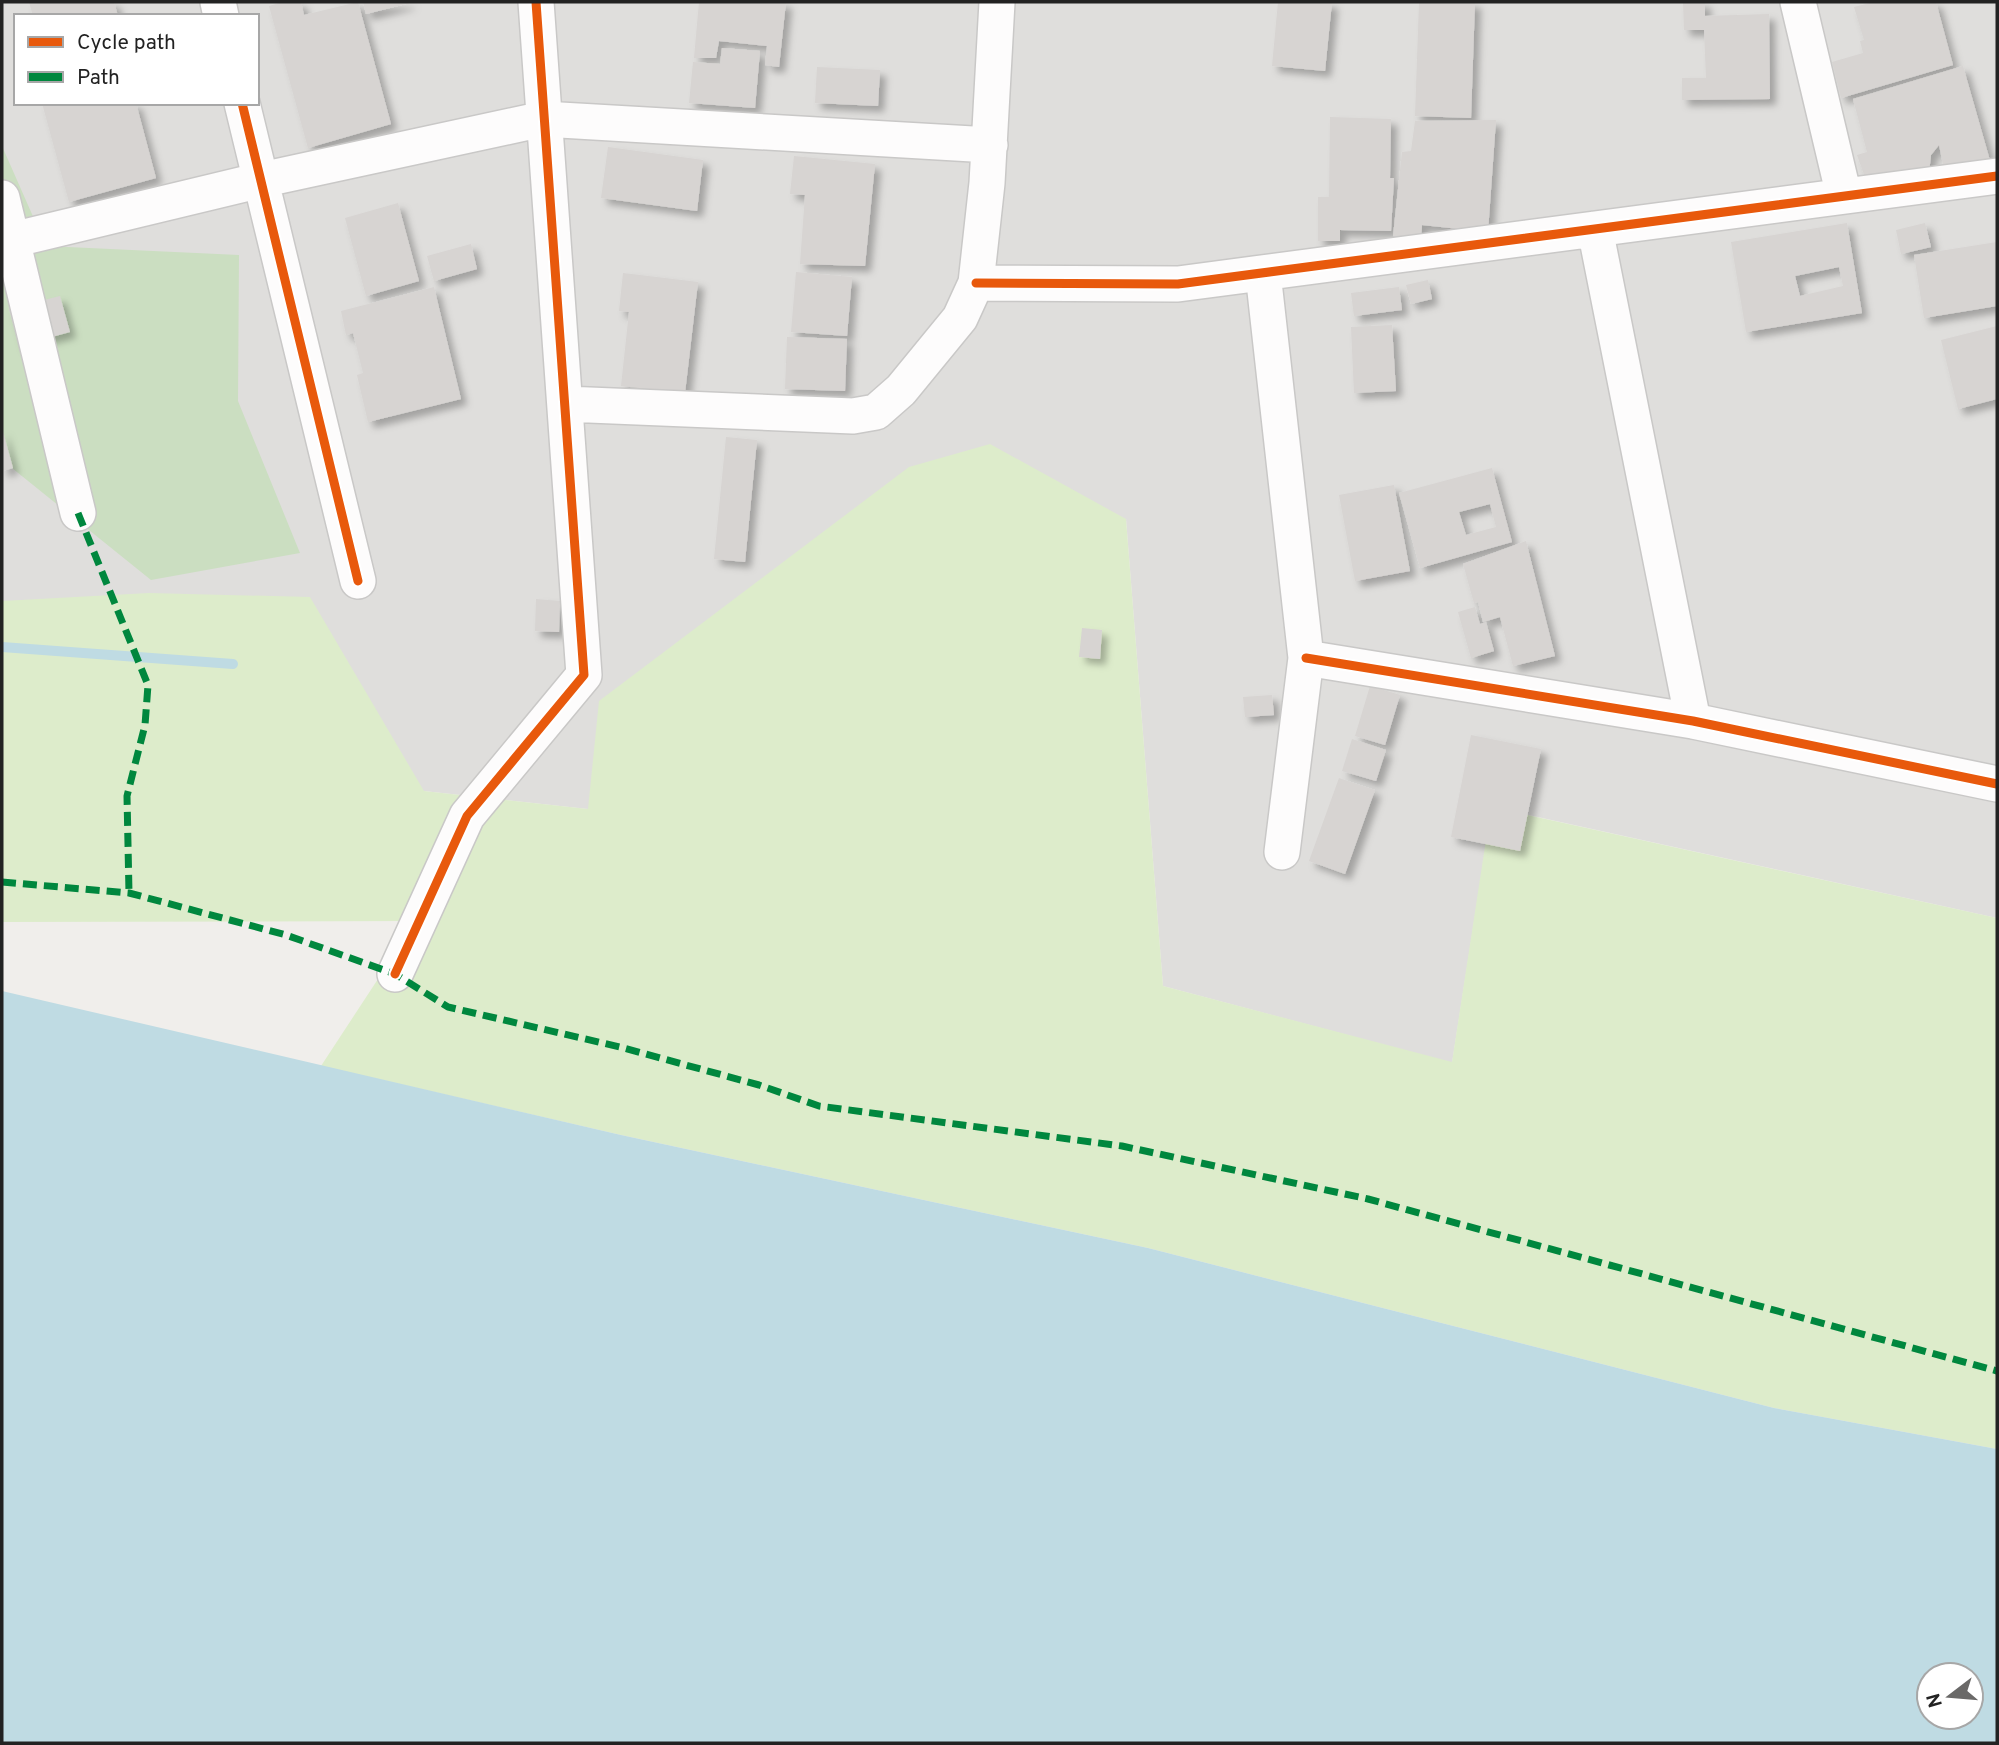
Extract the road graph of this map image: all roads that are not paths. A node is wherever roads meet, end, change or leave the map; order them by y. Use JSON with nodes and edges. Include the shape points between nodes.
{"nodes":[{"id":1,"x":536,"y":2,"type":"edge"},
{"id":2,"x":997,"y":2,"type":"edge"},
{"id":3,"x":1798,"y":2,"type":"edge"},
{"id":4,"x":242,"y":105,"type":"edge"},
{"id":5,"x":543,"y":119,"type":"junction"},
{"id":6,"x":989,"y":145,"type":"junction"},
{"id":7,"x":1997,"y":176,"type":"edge"},
{"id":8,"x":261,"y":180,"type":"junction"},
{"id":9,"x":1844,"y":196,"type":"junction"},
{"id":10,"x":2,"y":198,"type":"edge"},
{"id":11,"x":1595,"y":229,"type":"junction"},
{"id":12,"x":12,"y":240,"type":"junction"},
{"id":13,"x":1263,"y":273,"type":"junction"},
{"id":14,"x":976,"y":284,"type":"junction"},
{"id":15,"x":565,"y":404,"type":"junction"},
{"id":16,"x":78,"y":513,"type":"dead end"},
{"id":17,"x":358,"y":581,"type":"dead end"},
{"id":18,"x":1306,"y":658,"type":"junction"},
{"id":19,"x":1693,"y":721,"type":"junction"},
{"id":20,"x":1997,"y":784,"type":"edge"},
{"id":21,"x":1282,"y":852,"type":"dead end"},
{"id":22,"x":395,"y":974,"type":"dead end"}],
"edges":[{"from":1,"to":5,"type":"street"},
{"from":2,"to":6,"type":"street"},
{"from":3,"to":9,"type":"street"},
{"from":4,"to":8,"type":"street"},
{"from":5,"to":6,"type":"street"},
{"from":5,"to":8,"type":"street"},
{"from":5,"to":15,"type":"street"},
{"from":6,"to":14,"type":"street"},
{"from":7,"to":9,"type":"street"},
{"from":8,"to":12,"type":"street"},
{"from":8,"to":17,"type":"street"},
{"from":9,"to":11,"type":"street"},
{"from":10,"to":12,"type":"street"},
{"from":11,"to":13,"type":"street"},
{"from":11,"to":19,"type":"street"},
{"from":12,"to":16,"type":"street"},
{"from":13,"to":14,"type":"street","via":[[1178,284]]},
{"from":13,"to":18,"type":"street"},
{"from":14,"to":15,"type":"street","via":[[960,317],[901,390],[876,412],[853,416]]},
{"from":15,"to":22,"type":"street","via":[[583,676],[467,816]]},
{"from":18,"to":19,"type":"street"},
{"from":18,"to":21,"type":"street"},
{"from":19,"to":20,"type":"street"}]}
